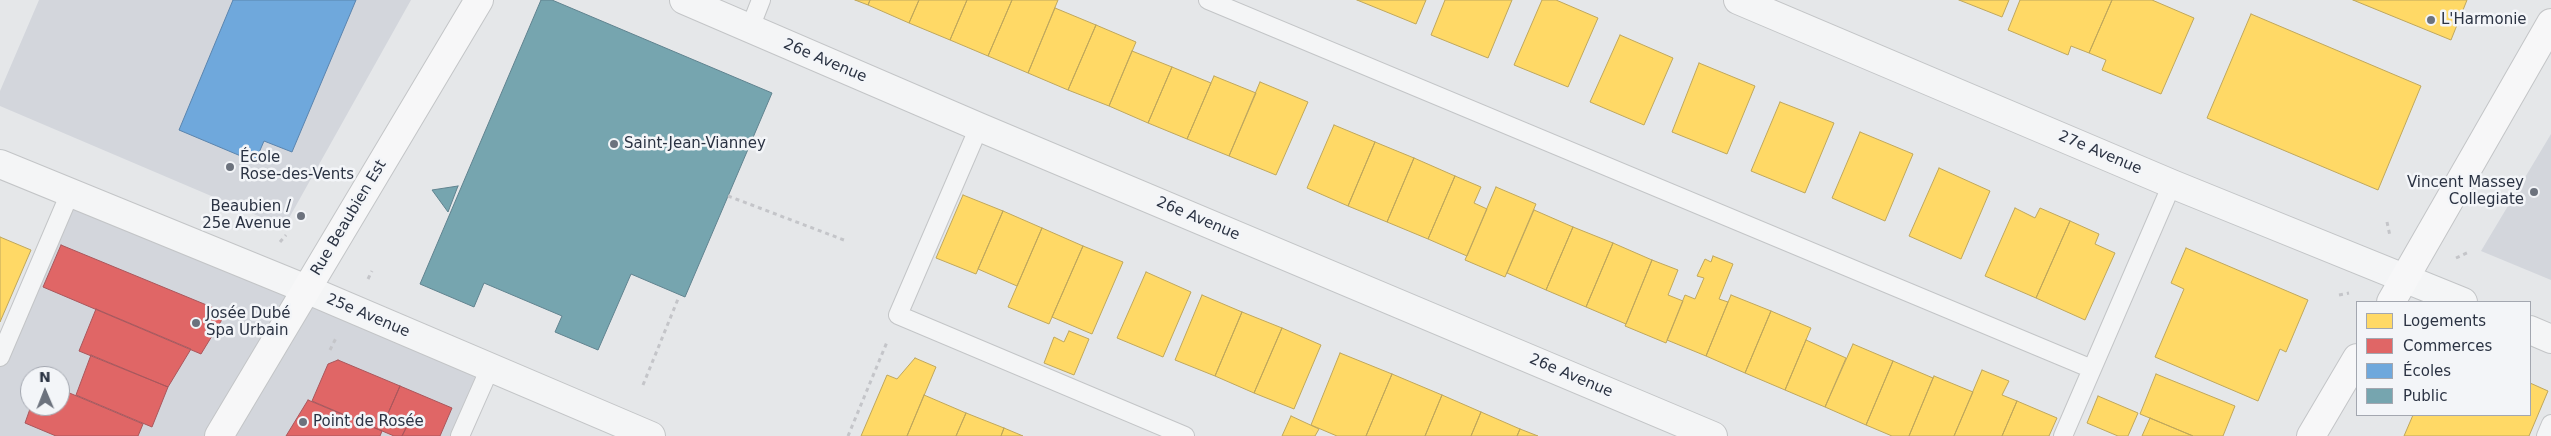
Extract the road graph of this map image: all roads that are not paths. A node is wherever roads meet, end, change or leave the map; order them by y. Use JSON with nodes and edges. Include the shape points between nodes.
{"nodes":[{"id":1,"x":479,"y":0,"type":"edge"},
{"id":2,"x":684,"y":0,"type":"edge"},
{"id":3,"x":761,"y":0,"type":"edge"},
{"id":4,"x":1208,"y":0,"type":"edge"},
{"id":5,"x":1738,"y":0,"type":"edge"},
{"id":6,"x":2551,"y":23,"type":"edge"},
{"id":7,"x":750,"y":28,"type":"junction"},
{"id":8,"x":979,"y":127,"type":"junction"},
{"id":9,"x":0,"y":164,"type":"edge"},
{"id":10,"x":2172,"y":184,"type":"junction"},
{"id":11,"x":70,"y":193,"type":"junction"},
{"id":12,"x":2405,"y":278,"type":"junction"},
{"id":13,"x":306,"y":289,"type":"junction"},
{"id":14,"x":2392,"y":301,"type":"edge"},
{"id":15,"x":2462,"y":301,"type":"edge"},
{"id":16,"x":2531,"y":330,"type":"edge"},
{"id":17,"x":2551,"y":339,"type":"edge"},
{"id":18,"x":0,"y":357,"type":"edge"},
{"id":19,"x":2356,"y":360,"type":"edge"},
{"id":20,"x":490,"y":368,"type":"junction"},
{"id":21,"x":2092,"y":369,"type":"junction"},
{"id":22,"x":2551,"y":424,"type":"edge"},
{"id":23,"x":219,"y":436,"type":"edge"},
{"id":24,"x":460,"y":436,"type":"edge"},
{"id":25,"x":651,"y":436,"type":"edge"},
{"id":26,"x":1185,"y":436,"type":"edge"},
{"id":27,"x":1713,"y":436,"type":"edge"},
{"id":28,"x":2063,"y":436,"type":"edge"},
{"id":29,"x":2311,"y":436,"type":"edge"},
{"id":30,"x":2546,"y":436,"type":"edge"}],
"edges":[{"from":1,"to":13,"type":"street","name":"Rue Beaubien Est"},
{"from":2,"to":7,"type":"street","name":"26e Avenue"},
{"from":3,"to":7,"type":"lane"},
{"from":4,"to":21,"type":"lane"},
{"from":5,"to":10,"type":"street","name":"27e Avenue"},
{"from":6,"to":12,"type":"street"},
{"from":7,"to":8,"type":"street","name":"26e Avenue"},
{"from":8,"to":26,"type":"lane","via":[[898,315]]},
{"from":8,"to":27,"type":"street","name":"26e Avenue"},
{"from":9,"to":11,"type":"street","name":"25e Avenue"},
{"from":10,"to":12,"type":"street","name":"27e Avenue"},
{"from":10,"to":21,"type":"lane"},
{"from":11,"to":13,"type":"street","name":"25e Avenue"},
{"from":11,"to":18,"type":"lane"},
{"from":12,"to":14,"type":"street"},
{"from":12,"to":15,"type":"street","name":"27e Avenue"},
{"from":13,"to":20,"type":"street","name":"25e Avenue"},
{"from":13,"to":23,"type":"street","name":"Rue Beaubien Est"},
{"from":16,"to":17,"type":"street"},
{"from":19,"to":29,"type":"street"},
{"from":20,"to":24,"type":"lane"},
{"from":20,"to":25,"type":"street","name":"25e Avenue"},
{"from":21,"to":28,"type":"lane"},
{"from":22,"to":30,"type":"lane"}]}
